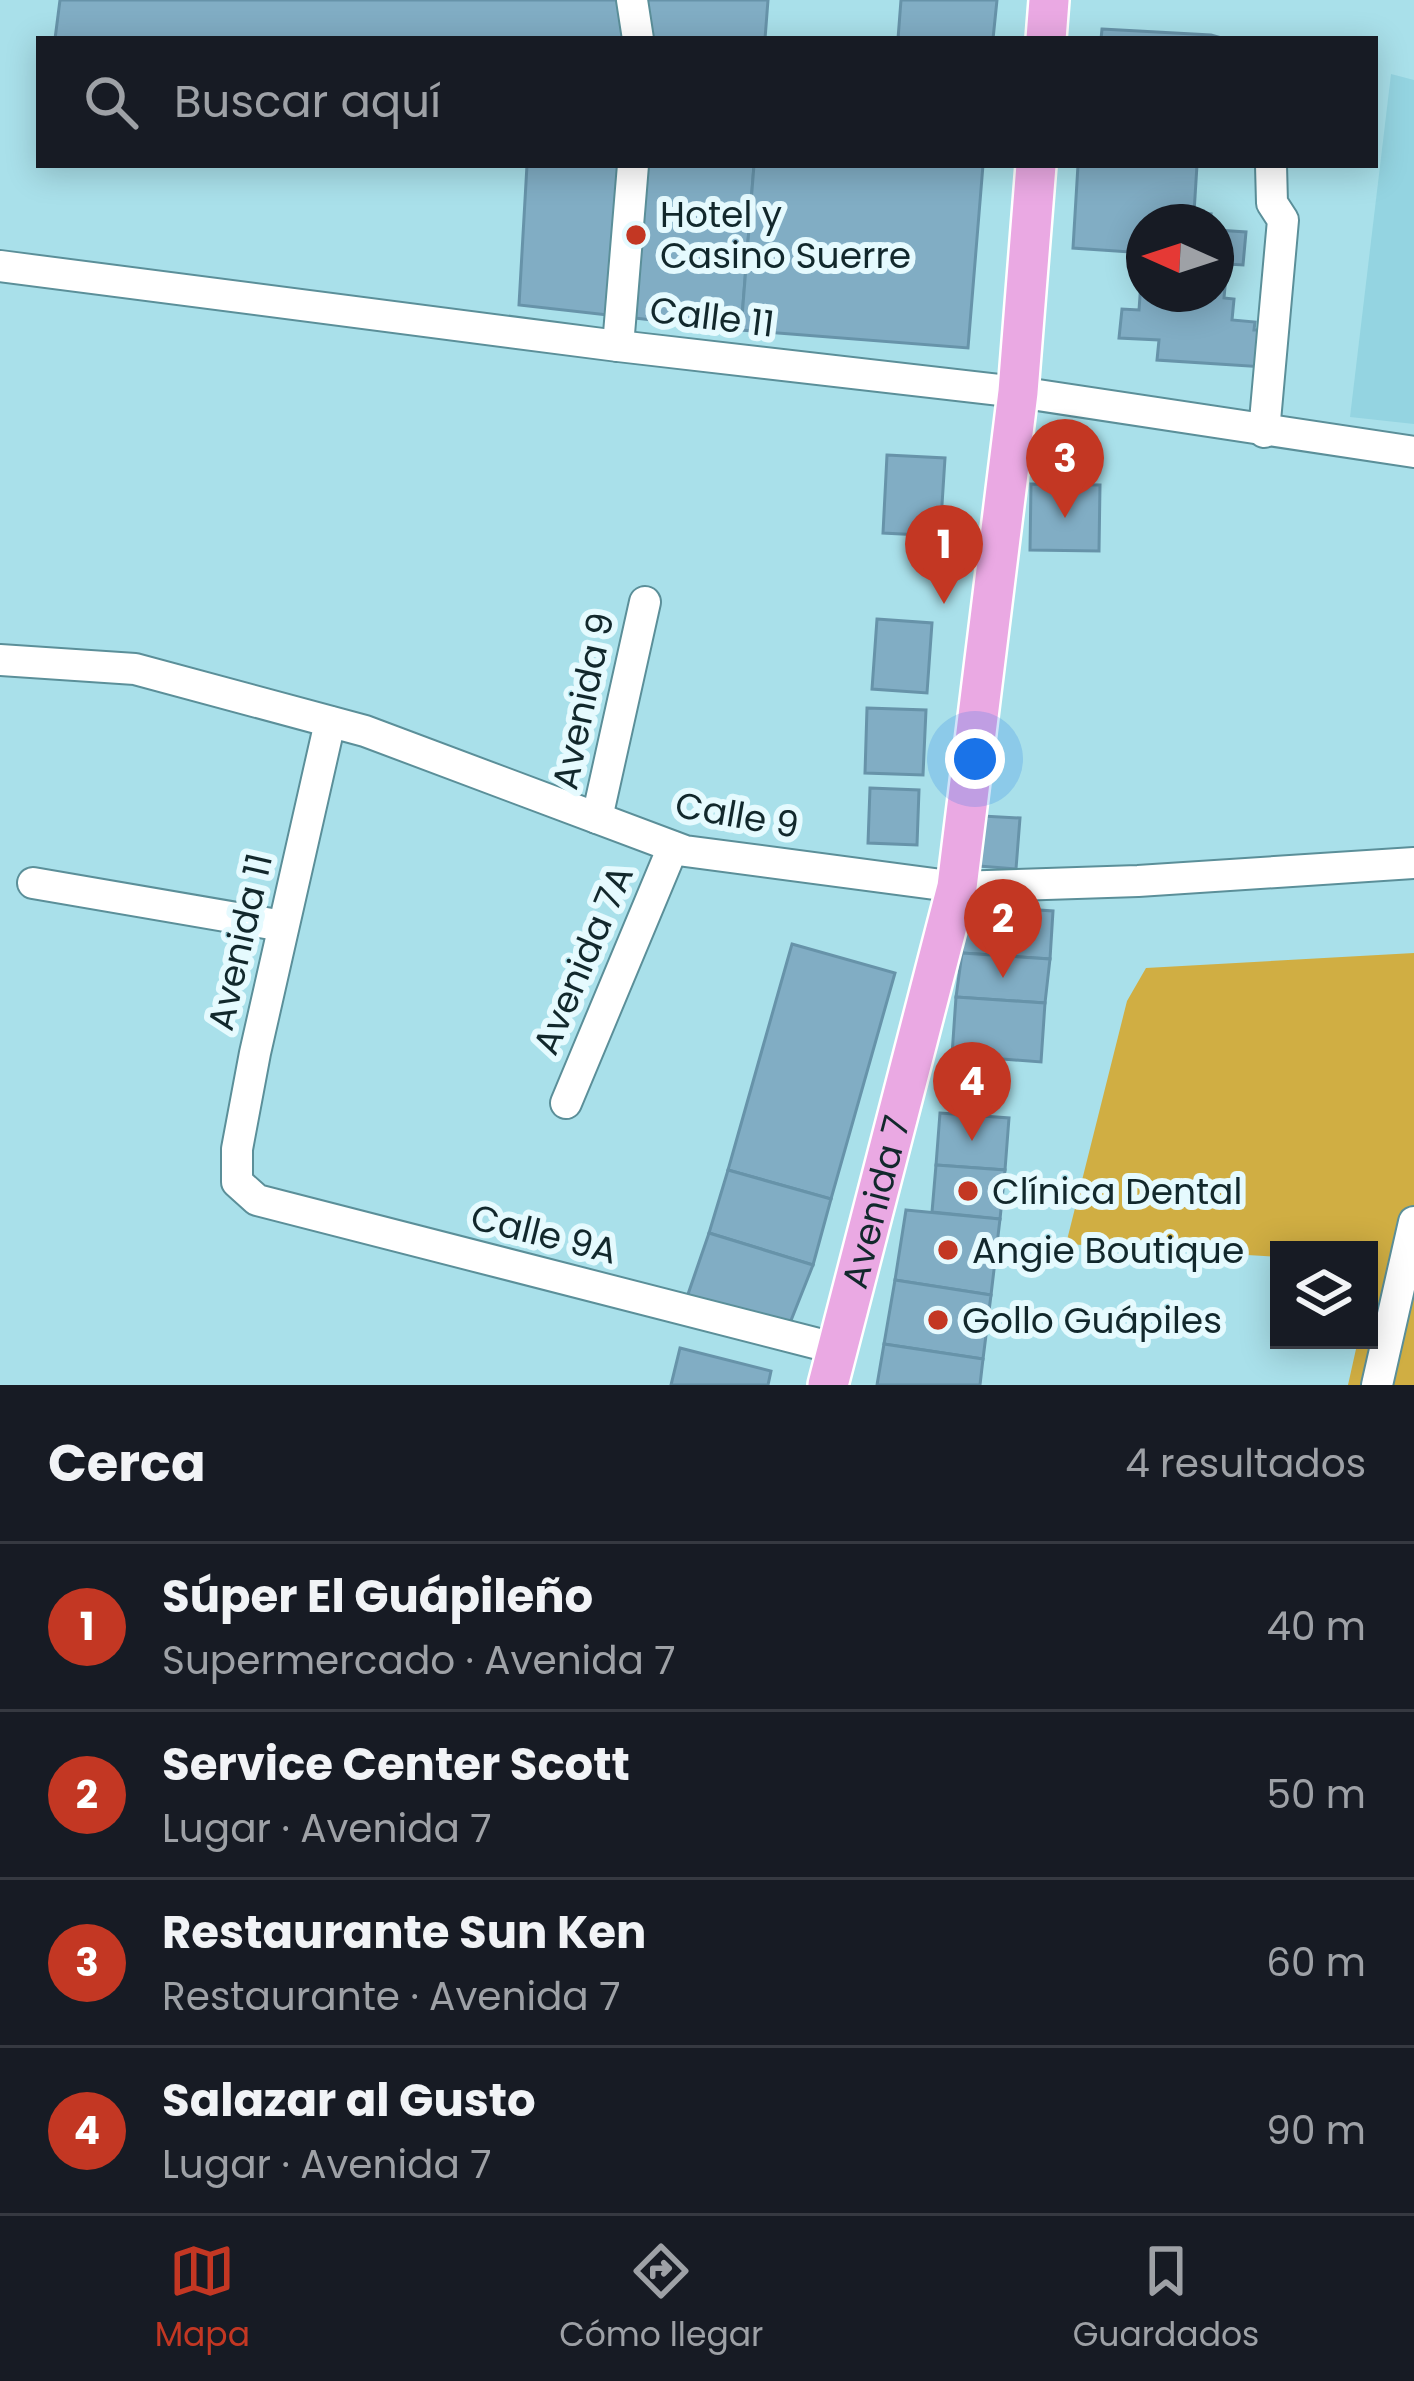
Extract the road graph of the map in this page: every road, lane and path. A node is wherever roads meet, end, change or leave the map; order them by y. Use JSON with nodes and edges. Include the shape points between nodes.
{"nodes":[{"id":1,"x":632,"y":0,"type":"edge"},
{"id":2,"x":1049,"y":0,"type":"edge"},
{"id":3,"x":638,"y":36,"type":"edge"},
{"id":4,"x":1046,"y":36,"type":"edge"},
{"id":5,"x":633,"y":168,"type":"edge"},
{"id":6,"x":1036,"y":168,"type":"edge"},
{"id":7,"x":1271,"y":168,"type":"edge"},
{"id":8,"x":0,"y":266,"type":"edge"},
{"id":9,"x":618,"y":346,"type":"junction"},
{"id":10,"x":1018,"y":392,"type":"junction"},
{"id":11,"x":1264,"y":431,"type":"junction"},
{"id":12,"x":1414,"y":452,"type":"edge"},
{"id":13,"x":645,"y":602,"type":"dead end"},
{"id":14,"x":0,"y":660,"type":"edge"},
{"id":15,"x":330,"y":722,"type":"junction"},
{"id":16,"x":597,"y":818,"type":"junction"},
{"id":17,"x":673,"y":847,"type":"junction"},
{"id":18,"x":1414,"y":863,"type":"edge"},
{"id":19,"x":32,"y":883,"type":"dead end"},
{"id":20,"x":957,"y":886,"type":"junction"},
{"id":21,"x":283,"y":926,"type":"junction"},
{"id":22,"x":566,"y":1103,"type":"dead end"},
{"id":23,"x":237,"y":1182,"type":"joint"},
{"id":24,"x":1414,"y":1222,"type":"edge"},
{"id":25,"x":833,"y":1367,"type":"edge"},
{"id":26,"x":1377,"y":1385,"type":"edge"}],
"edges":[{"from":1,"to":3,"type":"street"},
{"from":2,"to":4,"type":"main road"},
{"from":5,"to":9,"type":"street"},
{"from":6,"to":10,"type":"main road","name":"Avenida 7"},
{"from":7,"to":11,"type":"street","via":[[1272,203],[1283,220]]},
{"from":8,"to":9,"type":"street","name":"Calle 11"},
{"from":9,"to":10,"type":"street","name":"Calle 11"},
{"from":10,"to":11,"type":"street","name":"Calle 11"},
{"from":10,"to":20,"type":"main road","name":"Avenida 7"},
{"from":11,"to":12,"type":"street","name":"Calle 11"},
{"from":13,"to":16,"type":"street","name":"Avenida 9"},
{"from":14,"to":15,"type":"street","name":"Calle 9","via":[[135,669]]},
{"from":15,"to":16,"type":"street","name":"Calle 9"},
{"from":15,"to":21,"type":"street","name":"Avenida 11"},
{"from":16,"to":17,"type":"street","name":"Calle 9"},
{"from":17,"to":20,"type":"street","name":"Calle 9"},
{"from":17,"to":22,"type":"street","name":"Avenida 7A"},
{"from":18,"to":20,"type":"street","name":"Calle 9"},
{"from":19,"to":21,"type":"street"},
{"from":20,"to":25,"type":"main road","name":"Avenida 7"},
{"from":21,"to":23,"type":"street","name":"Avenida 11"},
{"from":23,"to":25,"type":"street","name":"Calle 9A","via":[[257,1200]]},
{"from":24,"to":26,"type":"street"}]}
